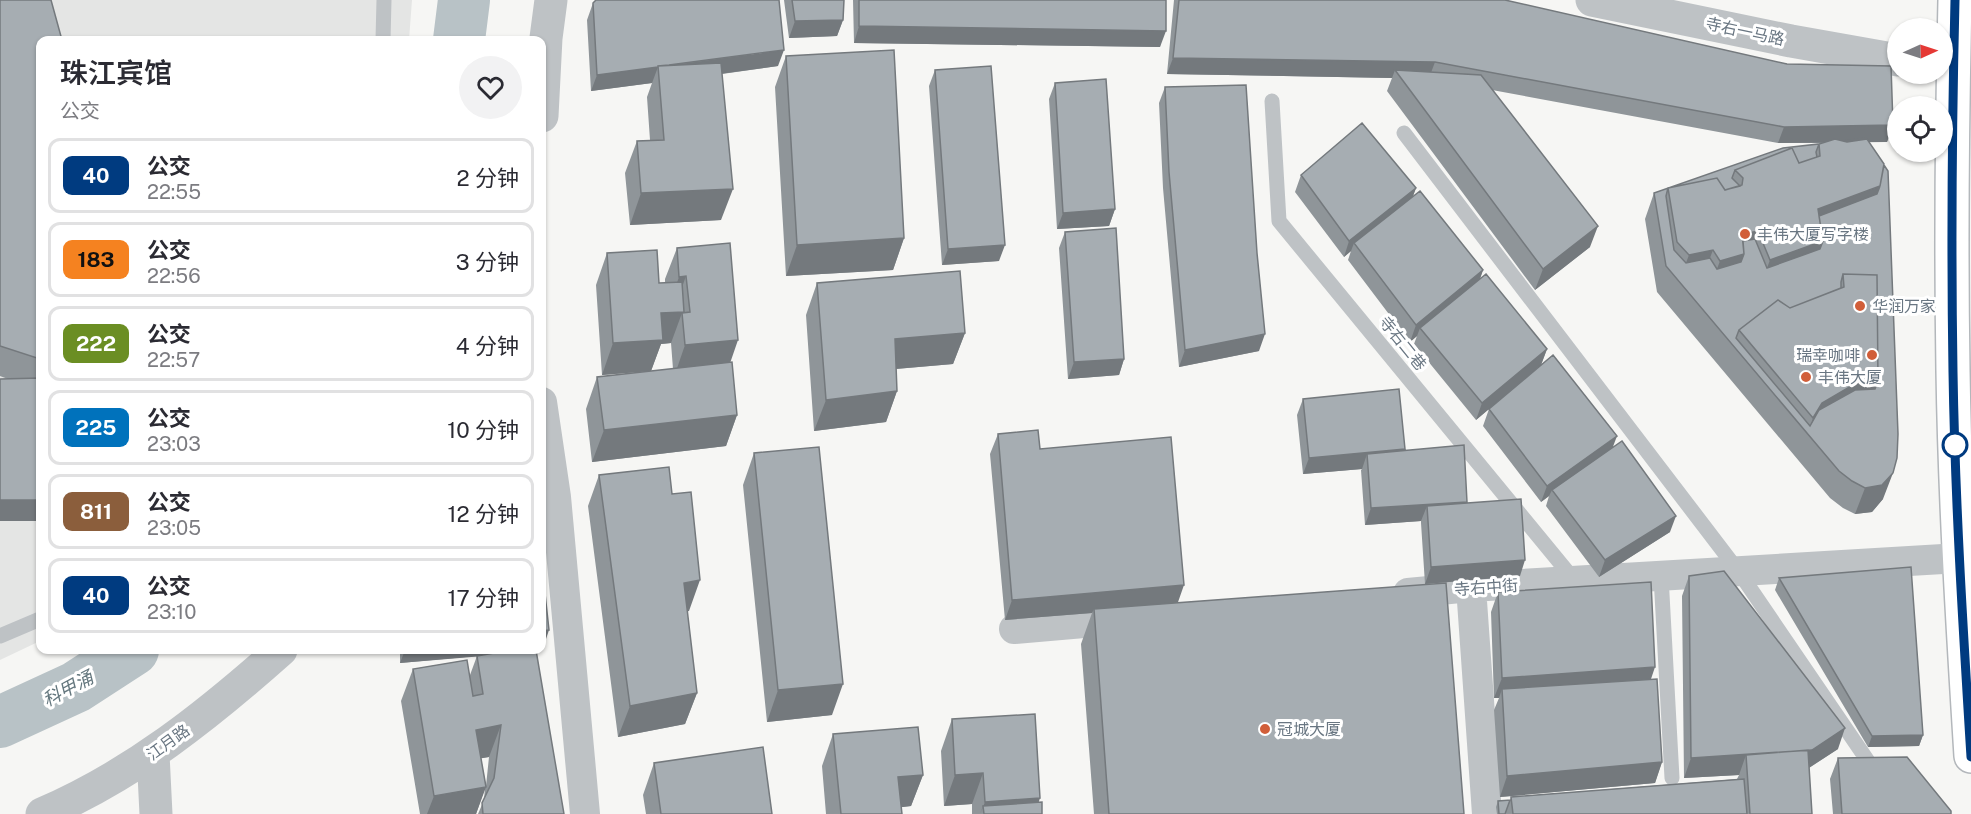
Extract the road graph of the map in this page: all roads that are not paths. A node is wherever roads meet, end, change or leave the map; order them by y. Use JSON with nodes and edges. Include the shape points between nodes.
{"nodes":[{"id":1,"x":384,"y":0,"type":"edge"},
{"id":2,"x":551,"y":0,"type":"edge"},
{"id":3,"x":1592,"y":0,"type":"edge"},
{"id":4,"x":1955,"y":0,"type":"edge"},
{"id":5,"x":383,"y":36,"type":"edge"},
{"id":6,"x":546,"y":38,"type":"edge"},
{"id":7,"x":1887,"y":58,"type":"edge"},
{"id":8,"x":1955,"y":63,"type":"edge"},
{"id":9,"x":1272,"y":101,"type":"dead end"},
{"id":10,"x":1404,"y":132,"type":"dead end"},
{"id":11,"x":546,"y":429,"type":"edge"},
{"id":12,"x":1960,"y":558,"type":"junction"},
{"id":13,"x":1739,"y":572,"type":"junction"},
{"id":14,"x":1661,"y":576,"type":"junction"},
{"id":15,"x":1575,"y":581,"type":"junction"},
{"id":16,"x":1471,"y":587,"type":"junction"},
{"id":17,"x":1377,"y":596,"type":"edge"},
{"id":18,"x":1152,"y":617,"type":"edge"},
{"id":19,"x":36,"y":621,"type":"edge"},
{"id":20,"x":1014,"y":629,"type":"dead end"},
{"id":21,"x":0,"y":636,"type":"edge"},
{"id":22,"x":276,"y":654,"type":"edge"},
{"id":23,"x":153,"y":754,"type":"junction"},
{"id":24,"x":1971,"y":756,"type":"edge"},
{"id":25,"x":1874,"y":770,"type":"edge"},
{"id":26,"x":1672,"y":778,"type":"dead end"},
{"id":27,"x":42,"y":814,"type":"edge"},
{"id":28,"x":156,"y":814,"type":"edge"},
{"id":29,"x":585,"y":814,"type":"edge"},
{"id":30,"x":1487,"y":814,"type":"edge"}],
"edges":[{"from":1,"to":5,"type":"lane"},
{"from":2,"to":6,"type":"street"},
{"from":3,"to":7,"type":"street","name":"寺右一马路"},
{"from":4,"to":8,"type":"main road"},
{"from":8,"to":12,"type":"main road","via":[[1953,373]]},
{"from":9,"to":15,"type":"lane","name":"寺右二巷","via":[[1279,221]]},
{"from":10,"to":13,"type":"lane"},
{"from":11,"to":29,"type":"street","via":[[556,497]]},
{"from":12,"to":13,"type":"street","name":"寺右中街"},
{"from":12,"to":24,"type":"main road"},
{"from":13,"to":14,"type":"street","name":"寺右中街"},
{"from":13,"to":25,"type":"lane"},
{"from":14,"to":15,"type":"street","name":"寺右中街"},
{"from":14,"to":26,"type":"lane"},
{"from":15,"to":16,"type":"street","name":"寺右中街"},
{"from":16,"to":17,"type":"street","name":"寺右中街"},
{"from":16,"to":30,"type":"street"},
{"from":18,"to":20,"type":"street"},
{"from":19,"to":21,"type":"lane"},
{"from":22,"to":23,"type":"street","name":"江月路"},
{"from":23,"to":27,"type":"street","name":"江月路","via":[[106,783]]},
{"from":23,"to":28,"type":"street"}]}
